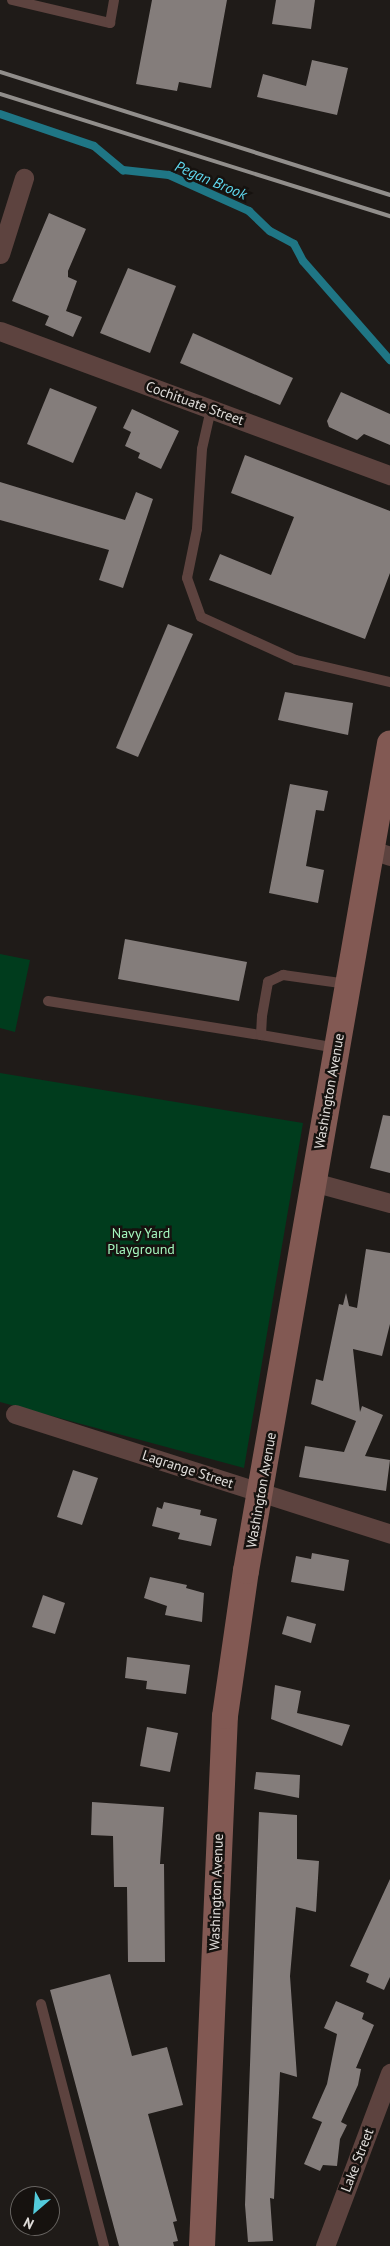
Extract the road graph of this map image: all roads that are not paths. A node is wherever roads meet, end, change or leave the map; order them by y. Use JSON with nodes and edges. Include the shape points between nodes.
{"nodes":[{"id":1,"x":12,"y":0,"type":"edge"},
{"id":2,"x":114,"y":0,"type":"edge"},
{"id":3,"x":24,"y":178,"type":"dead end"},
{"id":4,"x":0,"y":254,"type":"edge"},
{"id":5,"x":0,"y":331,"type":"edge"},
{"id":6,"x":211,"y":409,"type":"junction"},
{"id":7,"x":390,"y":475,"type":"edge"},
{"id":8,"x":390,"y":682,"type":"edge"},
{"id":9,"x":390,"y":743,"type":"edge"},
{"id":10,"x":381,"y":853,"type":"edge"},
{"id":11,"x":348,"y":984,"type":"junction"},
{"id":12,"x":48,"y":1001,"type":"dead end"},
{"id":13,"x":261,"y":1035,"type":"junction"},
{"id":14,"x":337,"y":1048,"type":"junction"},
{"id":15,"x":314,"y":1182,"type":"junction"},
{"id":16,"x":390,"y":1203,"type":"edge"},
{"id":17,"x":15,"y":1414,"type":"dead end"},
{"id":18,"x":261,"y":1493,"type":"junction"},
{"id":19,"x":390,"y":1534,"type":"edge"},
{"id":20,"x":41,"y":2004,"type":"dead end"},
{"id":21,"x":390,"y":2073,"type":"edge"},
{"id":22,"x":104,"y":2246,"type":"edge"},
{"id":23,"x":202,"y":2246,"type":"edge"},
{"id":24,"x":324,"y":2246,"type":"edge"}],
"edges":[{"from":1,"to":2,"type":"lane","via":[[110,23]]},
{"from":3,"to":4,"type":"street"},
{"from":5,"to":6,"type":"street","name":"Cochituate Street"},
{"from":6,"to":7,"type":"street","name":"Cochituate Street"},
{"from":6,"to":8,"type":"lane","via":[[202,449],[196,529],[188,578],[201,617],[296,660]]},
{"from":9,"to":10,"type":"street","name":"Washington Avenue"},
{"from":10,"to":11,"type":"street","name":"Washington Avenue"},
{"from":11,"to":13,"type":"lane","via":[[284,975],[268,982]]},
{"from":11,"to":14,"type":"street","name":"Washington Avenue"},
{"from":12,"to":13,"type":"lane"},
{"from":13,"to":14,"type":"lane"},
{"from":14,"to":15,"type":"street","name":"Washington Avenue"},
{"from":15,"to":16,"type":"street"},
{"from":15,"to":18,"type":"street","name":"Washington Avenue"},
{"from":17,"to":18,"type":"street","name":"Lagrange Street"},
{"from":18,"to":19,"type":"street","name":"Lagrange Street"},
{"from":18,"to":23,"type":"street","name":"Washington Avenue","via":[[235,1643],[219,1791]]},
{"from":20,"to":22,"type":"lane"},
{"from":21,"to":24,"type":"street","name":"Lake Street"}]}
